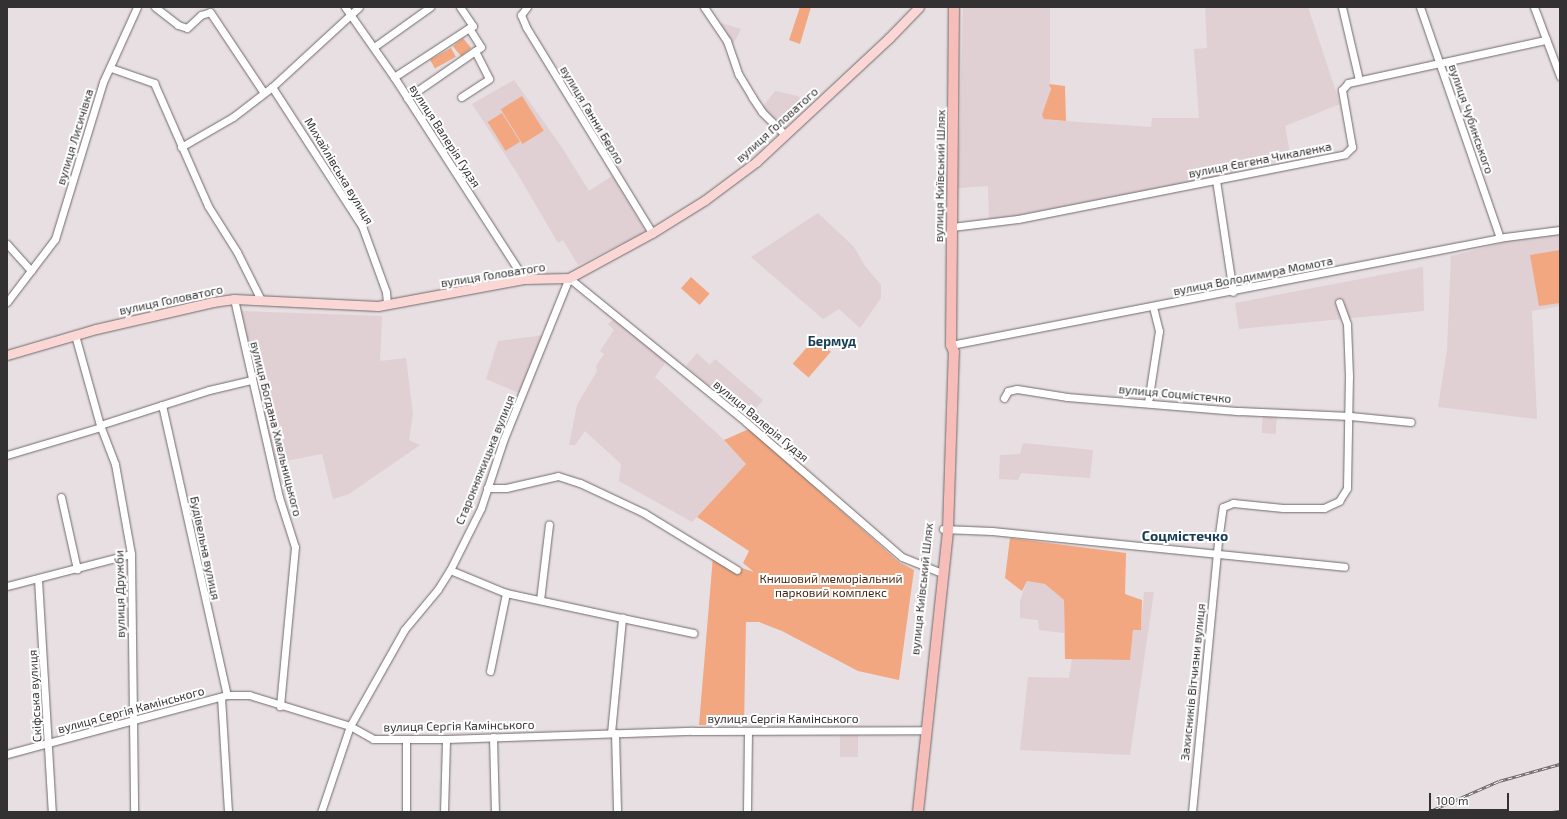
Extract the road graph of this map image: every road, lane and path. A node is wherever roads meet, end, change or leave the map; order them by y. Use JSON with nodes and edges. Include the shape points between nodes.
{"nodes":[{"id":1,"x":137,"y":7,"type":"edge"},
{"id":2,"x":156,"y":7,"type":"edge"},
{"id":3,"x":345,"y":7,"type":"edge"},
{"id":4,"x":359,"y":7,"type":"edge"},
{"id":5,"x":430,"y":7,"type":"edge"},
{"id":6,"x":460,"y":7,"type":"edge"},
{"id":7,"x":527,"y":7,"type":"edge"},
{"id":8,"x":704,"y":7,"type":"edge"},
{"id":9,"x":919,"y":7,"type":"edge"},
{"id":10,"x":954,"y":7,"type":"edge"},
{"id":11,"x":1342,"y":7,"type":"edge"},
{"id":12,"x":1420,"y":7,"type":"edge"},
{"id":13,"x":1534,"y":7,"type":"edge"},
{"id":14,"x":350,"y":14,"type":"junction"},
{"id":15,"x":469,"y":28,"type":"junction"},
{"id":16,"x":1546,"y":40,"type":"junction"},
{"id":17,"x":374,"y":47,"type":"junction"},
{"id":18,"x":475,"y":51,"type":"junction"},
{"id":19,"x":1440,"y":63,"type":"junction"},
{"id":20,"x":111,"y":68,"type":"junction"},
{"id":21,"x":1560,"y":76,"type":"edge"},
{"id":22,"x":394,"y":78,"type":"junction"},
{"id":23,"x":1359,"y":80,"type":"junction"},
{"id":24,"x":272,"y":87,"type":"junction"},
{"id":25,"x":264,"y":93,"type":"junction"},
{"id":26,"x":461,"y":97,"type":"dead end"},
{"id":27,"x":407,"y":98,"type":"junction"},
{"id":28,"x":785,"y":135,"type":"junction"},
{"id":29,"x":181,"y":147,"type":"junction"},
{"id":30,"x":1216,"y":180,"type":"junction"},
{"id":31,"x":952,"y":227,"type":"junction"},
{"id":32,"x":1560,"y":230,"type":"edge"},
{"id":33,"x":652,"y":233,"type":"junction"},
{"id":34,"x":1500,"y":238,"type":"junction"},
{"id":35,"x":7,"y":244,"type":"edge"},
{"id":36,"x":31,"y":271,"type":"junction"},
{"id":37,"x":569,"y":278,"type":"junction"},
{"id":38,"x":524,"y":279,"type":"junction"},
{"id":39,"x":1233,"y":292,"type":"junction"},
{"id":40,"x":234,"y":299,"type":"junction"},
{"id":41,"x":261,"y":300,"type":"junction"},
{"id":42,"x":7,"y":302,"type":"edge"},
{"id":43,"x":1339,"y":302,"type":"dead end"},
{"id":44,"x":387,"y":304,"type":"junction"},
{"id":45,"x":1153,"y":307,"type":"junction"},
{"id":46,"x":75,"y":335,"type":"junction"},
{"id":47,"x":951,"y":345,"type":"junction"},
{"id":48,"x":7,"y":355,"type":"edge"},
{"id":49,"x":251,"y":380,"type":"junction"},
{"id":50,"x":1004,"y":398,"type":"dead end"},
{"id":51,"x":1148,"y":402,"type":"junction"},
{"id":52,"x":162,"y":405,"type":"junction"},
{"id":53,"x":1350,"y":416,"type":"junction"},
{"id":54,"x":1410,"y":422,"type":"dead end"},
{"id":55,"x":100,"y":426,"type":"junction"},
{"id":56,"x":7,"y":455,"type":"edge"},
{"id":57,"x":488,"y":488,"type":"junction"},
{"id":58,"x":61,"y":497,"type":"dead end"},
{"id":59,"x":549,"y":525,"type":"dead end"},
{"id":60,"x":946,"y":529,"type":"junction"},
{"id":61,"x":131,"y":554,"type":"junction"},
{"id":62,"x":1217,"y":554,"type":"junction"},
{"id":63,"x":1344,"y":566,"type":"dead end"},
{"id":64,"x":77,"y":569,"type":"junction"},
{"id":65,"x":450,"y":570,"type":"junction"},
{"id":66,"x":738,"y":570,"type":"dead end"},
{"id":67,"x":938,"y":573,"type":"junction"},
{"id":68,"x":38,"y":579,"type":"junction"},
{"id":69,"x":7,"y":586,"type":"edge"},
{"id":70,"x":506,"y":593,"type":"junction"},
{"id":71,"x":540,"y":600,"type":"junction"},
{"id":72,"x":622,"y":618,"type":"junction"},
{"id":73,"x":693,"y":634,"type":"dead end"},
{"id":74,"x":490,"y":670,"type":"dead end"},
{"id":75,"x":224,"y":696,"type":"junction"},
{"id":76,"x":280,"y":706,"type":"junction"},
{"id":77,"x":132,"y":719,"type":"junction"},
{"id":78,"x":350,"y":726,"type":"junction"},
{"id":79,"x":923,"y":730,"type":"junction"},
{"id":80,"x":748,"y":731,"type":"junction"},
{"id":81,"x":613,"y":733,"type":"junction"},
{"id":82,"x":493,"y":737,"type":"junction"},
{"id":83,"x":406,"y":739,"type":"junction"},
{"id":84,"x":446,"y":739,"type":"junction"},
{"id":85,"x":48,"y":744,"type":"junction"},
{"id":86,"x":7,"y":754,"type":"edge"},
{"id":87,"x":52,"y":812,"type":"edge"},
{"id":88,"x":134,"y":812,"type":"edge"},
{"id":89,"x":228,"y":812,"type":"edge"},
{"id":90,"x":321,"y":812,"type":"edge"},
{"id":91,"x":406,"y":812,"type":"edge"},
{"id":92,"x":444,"y":812,"type":"edge"},
{"id":93,"x":495,"y":812,"type":"edge"},
{"id":94,"x":617,"y":812,"type":"edge"},
{"id":95,"x":747,"y":812,"type":"edge"},
{"id":96,"x":913,"y":812,"type":"edge"},
{"id":97,"x":918,"y":812,"type":"edge"},
{"id":98,"x":1192,"y":812,"type":"edge"}],
"edges":[{"from":1,"to":20,"type":"street","name":"вулиця Лисичівка"},
{"from":2,"to":25,"type":"street","via":[[178,25],[186,28],[201,15],[210,12]]},
{"from":3,"to":14,"type":"street","name":"вулиця Валерія Гудзя"},
{"from":4,"to":14,"type":"street"},
{"from":5,"to":17,"type":"street"},
{"from":6,"to":15,"type":"street","via":[[473,26]]},
{"from":7,"to":33,"type":"street","name":"вулиця Ганни Берло","via":[[521,15],[526,27]]},
{"from":8,"to":28,"type":"street","via":[[727,41],[739,75],[752,97],[762,112]]},
{"from":9,"to":28,"type":"main road","name":"вулиця Головатого"},
{"from":10,"to":31,"type":"highway","name":"вулиця Київський Шлях"},
{"from":11,"to":23,"type":"street"},
{"from":12,"to":19,"type":"street","name":"вулиця Чубинського"},
{"from":13,"to":16,"type":"street"},
{"from":14,"to":17,"type":"street","name":"вулиця Валерія Гудзя"},
{"from":14,"to":24,"type":"street"},
{"from":15,"to":18,"type":"street","via":[[481,47]]},
{"from":15,"to":22,"type":"street"},
{"from":16,"to":19,"type":"street","name":"вулиця Євгена Чикаленка"},
{"from":16,"to":21,"type":"street"},
{"from":17,"to":22,"type":"street","name":"вулиця Валерія Гудзя"},
{"from":18,"to":26,"type":"street","via":[[489,79]]},
{"from":18,"to":27,"type":"street"},
{"from":19,"to":23,"type":"street","name":"вулиця Євгена Чикаленка"},
{"from":19,"to":34,"type":"street","name":"вулиця Чубинського"},
{"from":20,"to":29,"type":"street","via":[[154,83]]},
{"from":20,"to":36,"type":"street","name":"вулиця Лисичівка","via":[[103,82],[55,239]]},
{"from":22,"to":27,"type":"street","name":"вулиця Валерія Гудзя"},
{"from":23,"to":30,"type":"street","name":"вулиця Євгена Чикаленка","via":[[1348,83],[1342,90],[1352,147],[1345,154]]},
{"from":24,"to":25,"type":"street"},
{"from":24,"to":44,"type":"street","name":"Михайлівська вулиця","via":[[362,226],[386,292]]},
{"from":25,"to":29,"type":"street","via":[[233,117]]},
{"from":27,"to":38,"type":"street","name":"вулиця Валерія Гудзя"},
{"from":28,"to":33,"type":"main road","name":"вулиця Головатого","via":[[752,165]]},
{"from":29,"to":41,"type":"street","via":[[208,206],[237,252]]},
{"from":30,"to":31,"type":"street","name":"вулиця Євгена Чикаленка"},
{"from":30,"to":39,"type":"street"},
{"from":31,"to":47,"type":"highway","name":"вулиця Київський Шлях"},
{"from":32,"to":34,"type":"street","name":"вулиця Володимира Момота"},
{"from":33,"to":37,"type":"main road","name":"вулиця Головатого"},
{"from":34,"to":39,"type":"street","name":"вулиця Володимира Момота"},
{"from":35,"to":36,"type":"street"},
{"from":36,"to":42,"type":"street","name":"вулиця Лисичівка"},
{"from":37,"to":38,"type":"main road","name":"вулиця Головатого"},
{"from":37,"to":57,"type":"street","name":"Старокняжицька вулиця"},
{"from":37,"to":67,"type":"street","name":"вулиця Валерія Гудзя","via":[[746,422],[902,557]]},
{"from":38,"to":44,"type":"main road","name":"вулиця Головатого"},
{"from":39,"to":45,"type":"street","name":"вулиця Володимира Момота"},
{"from":40,"to":41,"type":"main road","name":"вулиця Головатого"},
{"from":40,"to":46,"type":"main road","name":"вулиця Головатого"},
{"from":40,"to":49,"type":"street","name":"вулиця Богдана Хмельницького"},
{"from":41,"to":44,"type":"main road","name":"вулиця Головатого","via":[[364,306]]},
{"from":43,"to":53,"type":"street","via":[[1347,324]]},
{"from":45,"to":47,"type":"street","name":"вулиця Володимира Момота"},
{"from":45,"to":51,"type":"street","via":[[1159,331]]},
{"from":46,"to":48,"type":"main road","name":"вулиця Головатого"},
{"from":46,"to":55,"type":"street","name":"вулиця Дружби"},
{"from":47,"to":60,"type":"highway","name":"вулиця Київський Шлях","via":[[947,352],[941,503]]},
{"from":49,"to":52,"type":"street"},
{"from":49,"to":76,"type":"street","name":"вулиця Богдана Хмельницького","via":[[279,497],[295,547]]},
{"from":50,"to":51,"type":"street","name":"вулиця Соцмістечко","via":[[1008,391],[1017,389],[1067,397]]},
{"from":51,"to":53,"type":"street","name":"вулиця Соцмістечко","via":[[1239,411]]},
{"from":52,"to":55,"type":"street"},
{"from":52,"to":75,"type":"street","name":"Будівельна вулиця"},
{"from":53,"to":54,"type":"street","name":"вулиця Соцмістечко"},
{"from":53,"to":62,"type":"street","via":[[1347,488],[1340,502],[1317,508],[1228,504],[1221,513]]},
{"from":55,"to":56,"type":"street"},
{"from":55,"to":61,"type":"street","name":"вулиця Дружби","via":[[115,464]]},
{"from":57,"to":65,"type":"street","name":"Старокняжицька вулиця"},
{"from":57,"to":66,"type":"street","via":[[506,488],[558,476],[644,513]]},
{"from":58,"to":64,"type":"street"},
{"from":59,"to":71,"type":"street"},
{"from":60,"to":62,"type":"street"},
{"from":60,"to":67,"type":"highway","name":"вулиця Київський Шлях"},
{"from":61,"to":64,"type":"street"},
{"from":61,"to":77,"type":"street","name":"вулиця Дружби"},
{"from":62,"to":63,"type":"street"},
{"from":62,"to":98,"type":"street","name":"Захисників Вітчизни вулиця"},
{"from":64,"to":68,"type":"street"},
{"from":65,"to":70,"type":"street"},
{"from":65,"to":78,"type":"street","name":"Старокняжицька вулиця","via":[[404,630]]},
{"from":67,"to":79,"type":"highway","name":"вулиця Київський Шлях"},
{"from":68,"to":69,"type":"street"},
{"from":68,"to":85,"type":"street","name":"Скіфська вулиця"},
{"from":70,"to":71,"type":"street"},
{"from":70,"to":74,"type":"street"},
{"from":71,"to":72,"type":"street"},
{"from":72,"to":73,"type":"street"},
{"from":72,"to":81,"type":"street"},
{"from":75,"to":76,"type":"street","name":"вулиця Сергія Камінського","via":[[249,695]]},
{"from":75,"to":77,"type":"street","name":"вулиця Сергія Камінського"},
{"from":75,"to":89,"type":"street","name":"Будівельна вулиця"},
{"from":76,"to":78,"type":"street","name":"вулиця Сергія Камінського"},
{"from":77,"to":85,"type":"street","name":"вулиця Сергія Камінського"},
{"from":77,"to":88,"type":"street","name":"вулиця Дружби"},
{"from":78,"to":83,"type":"street","name":"вулиця Сергія Камінського","via":[[373,739]]},
{"from":78,"to":90,"type":"street","name":"Старокняжицька вулиця"},
{"from":79,"to":80,"type":"street","name":"вулиця Сергія Камінського"},
{"from":79,"to":96,"type":"highway","name":"вулиця Київський Шлях"},
{"from":79,"to":97,"type":"highway","name":"вулиця Київський Шлях"},
{"from":80,"to":81,"type":"street","name":"вулиця Сергія Камінського"},
{"from":80,"to":95,"type":"street"},
{"from":81,"to":82,"type":"street","name":"вулиця Сергія Камінського"},
{"from":81,"to":94,"type":"street"},
{"from":82,"to":84,"type":"street","name":"вулиця Сергія Камінського"},
{"from":82,"to":93,"type":"street"},
{"from":83,"to":84,"type":"street","name":"вулиця Сергія Камінського"},
{"from":83,"to":91,"type":"street"},
{"from":84,"to":92,"type":"street"},
{"from":85,"to":86,"type":"street","name":"вулиця Сергія Камінського"},
{"from":85,"to":87,"type":"street","name":"Скіфська вулиця"}]}
